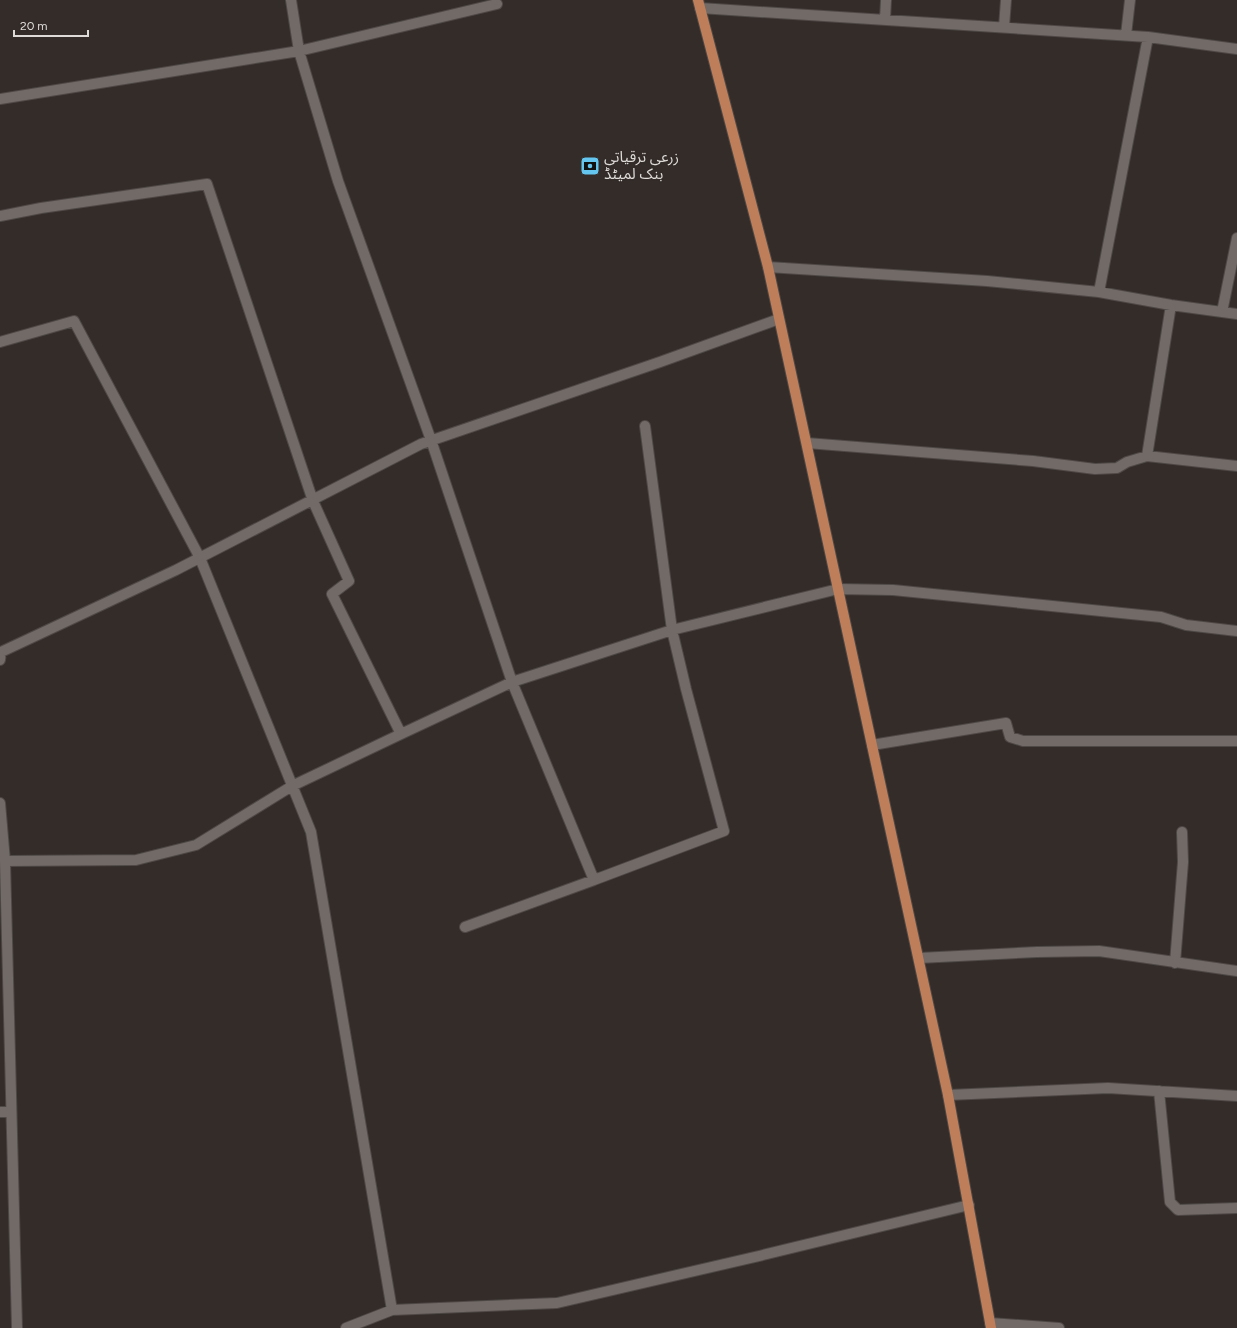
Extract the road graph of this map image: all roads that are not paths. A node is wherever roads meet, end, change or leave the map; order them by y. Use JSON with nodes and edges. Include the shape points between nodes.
{"nodes":[{"id":1,"x":291,"y":0,"type":"edge"},
{"id":2,"x":886,"y":0,"type":"edge"},
{"id":3,"x":1006,"y":0,"type":"edge"},
{"id":4,"x":1130,"y":0,"type":"edge"},
{"id":5,"x":497,"y":4,"type":"dead end"},
{"id":6,"x":699,"y":4,"type":"edge"},
{"id":7,"x":886,"y":20,"type":"junction"},
{"id":8,"x":1004,"y":27,"type":"junction"},
{"id":9,"x":1126,"y":35,"type":"junction"},
{"id":10,"x":1148,"y":37,"type":"junction"},
{"id":11,"x":1237,"y":49,"type":"edge"},
{"id":12,"x":299,"y":51,"type":"junction"},
{"id":13,"x":0,"y":99,"type":"edge"},
{"id":14,"x":0,"y":216,"type":"edge"},
{"id":15,"x":1237,"y":238,"type":"edge"},
{"id":16,"x":768,"y":266,"type":"junction"},
{"id":17,"x":1099,"y":292,"type":"junction"},
{"id":18,"x":1171,"y":305,"type":"junction"},
{"id":19,"x":1222,"y":312,"type":"junction"},
{"id":20,"x":1237,"y":314,"type":"edge"},
{"id":21,"x":779,"y":319,"type":"junction"},
{"id":22,"x":0,"y":342,"type":"edge"},
{"id":23,"x":645,"y":426,"type":"dead end"},
{"id":24,"x":431,"y":440,"type":"junction"},
{"id":25,"x":807,"y":443,"type":"junction"},
{"id":26,"x":1148,"y":456,"type":"junction"},
{"id":27,"x":1237,"y":466,"type":"edge"},
{"id":28,"x":313,"y":500,"type":"junction"},
{"id":29,"x":200,"y":558,"type":"junction"},
{"id":30,"x":838,"y":589,"type":"junction"},
{"id":31,"x":672,"y":630,"type":"junction"},
{"id":32,"x":1237,"y":631,"type":"edge"},
{"id":33,"x":0,"y":654,"type":"edge"},
{"id":34,"x":512,"y":682,"type":"junction"},
{"id":35,"x":401,"y":734,"type":"junction"},
{"id":36,"x":1237,"y":741,"type":"edge"},
{"id":37,"x":872,"y":745,"type":"junction"},
{"id":38,"x":292,"y":786,"type":"junction"},
{"id":39,"x":0,"y":803,"type":"edge"},
{"id":40,"x":1182,"y":832,"type":"dead end"},
{"id":41,"x":5,"y":861,"type":"junction"},
{"id":42,"x":594,"y":880,"type":"junction"},
{"id":43,"x":465,"y":927,"type":"dead end"},
{"id":44,"x":919,"y":958,"type":"junction"},
{"id":45,"x":1175,"y":963,"type":"junction"},
{"id":46,"x":1237,"y":971,"type":"edge"},
{"id":47,"x":4,"y":972,"type":"edge"},
{"id":48,"x":1159,"y":1091,"type":"junction"},
{"id":49,"x":948,"y":1095,"type":"junction"},
{"id":50,"x":1237,"y":1096,"type":"edge"},
{"id":51,"x":0,"y":1112,"type":"edge"},
{"id":52,"x":11,"y":1112,"type":"junction"},
{"id":53,"x":969,"y":1205,"type":"junction"},
{"id":54,"x":1237,"y":1208,"type":"edge"},
{"id":55,"x":392,"y":1310,"type":"junction"},
{"id":56,"x":991,"y":1325,"type":"edge"},
{"id":57,"x":17,"y":1328,"type":"edge"},
{"id":58,"x":346,"y":1328,"type":"edge"},
{"id":59,"x":1059,"y":1328,"type":"edge"}],
"edges":[{"from":1,"to":12,"type":"street"},
{"from":2,"to":7,"type":"street"},
{"from":3,"to":8,"type":"street"},
{"from":4,"to":9,"type":"street"},
{"from":5,"to":12,"type":"street"},
{"from":6,"to":7,"type":"street"},
{"from":6,"to":16,"type":"main road"},
{"from":7,"to":8,"type":"street"},
{"from":8,"to":9,"type":"street"},
{"from":9,"to":10,"type":"street"},
{"from":10,"to":11,"type":"street"},
{"from":10,"to":17,"type":"street"},
{"from":12,"to":13,"type":"street"},
{"from":12,"to":24,"type":"street","via":[[338,181]]},
{"from":14,"to":28,"type":"street","via":[[207,184]]},
{"from":15,"to":19,"type":"street"},
{"from":16,"to":17,"type":"street","via":[[987,281]]},
{"from":16,"to":21,"type":"main road"},
{"from":17,"to":18,"type":"street"},
{"from":18,"to":19,"type":"street"},
{"from":18,"to":26,"type":"street"},
{"from":19,"to":20,"type":"street"},
{"from":21,"to":24,"type":"street"},
{"from":21,"to":25,"type":"main road"},
{"from":22,"to":29,"type":"street","via":[[74,321]]},
{"from":23,"to":31,"type":"street"},
{"from":24,"to":28,"type":"street"},
{"from":24,"to":34,"type":"street"},
{"from":25,"to":26,"type":"street","via":[[1034,461],[1095,469],[1117,468]]},
{"from":25,"to":30,"type":"main road"},
{"from":26,"to":27,"type":"street"},
{"from":28,"to":29,"type":"street"},
{"from":28,"to":35,"type":"street","via":[[349,581],[332,594]]},
{"from":29,"to":33,"type":"street"},
{"from":29,"to":38,"type":"street"},
{"from":30,"to":31,"type":"street"},
{"from":30,"to":32,"type":"street","via":[[893,590],[1154,616],[1186,625]]},
{"from":30,"to":37,"type":"main road"},
{"from":31,"to":34,"type":"street"},
{"from":31,"to":42,"type":"street","via":[[724,830]]},
{"from":34,"to":35,"type":"street"},
{"from":34,"to":42,"type":"street"},
{"from":35,"to":38,"type":"street"},
{"from":36,"to":37,"type":"street","via":[[1023,740],[1010,737],[1006,723]]},
{"from":37,"to":44,"type":"main road"},
{"from":38,"to":41,"type":"street","via":[[196,845],[136,860]]},
{"from":38,"to":55,"type":"street","via":[[311,832]]},
{"from":39,"to":41,"type":"street"},
{"from":40,"to":45,"type":"street","via":[[1183,862]]},
{"from":41,"to":47,"type":"street"},
{"from":42,"to":43,"type":"street"},
{"from":44,"to":45,"type":"street","via":[[1099,951]]},
{"from":44,"to":49,"type":"main road"},
{"from":45,"to":46,"type":"street"},
{"from":47,"to":52,"type":"street"},
{"from":48,"to":49,"type":"street","via":[[1108,1088]]},
{"from":48,"to":50,"type":"street"},
{"from":48,"to":54,"type":"street","via":[[1170,1202],[1178,1210]]},
{"from":49,"to":53,"type":"main road"},
{"from":51,"to":52,"type":"street"},
{"from":52,"to":57,"type":"street"},
{"from":53,"to":55,"type":"street","via":[[557,1303]]},
{"from":53,"to":56,"type":"main road"},
{"from":55,"to":58,"type":"street"},
{"from":56,"to":59,"type":"street"}]}
